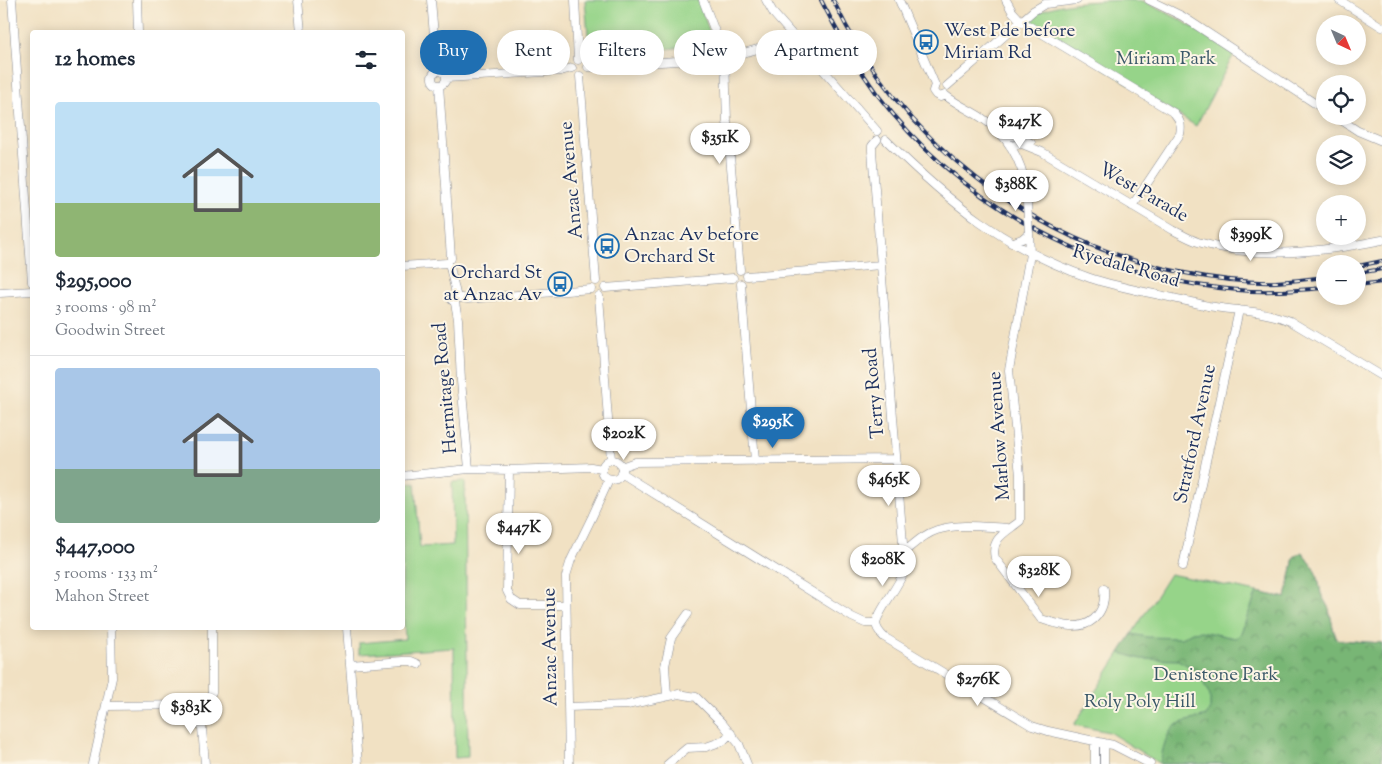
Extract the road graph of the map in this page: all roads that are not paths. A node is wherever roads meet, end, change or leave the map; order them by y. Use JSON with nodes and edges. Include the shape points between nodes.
{"nodes":[{"id":1,"x":12,"y":0,"type":"edge"},
{"id":2,"x":137,"y":0,"type":"edge"},
{"id":3,"x":298,"y":0,"type":"edge"},
{"id":4,"x":431,"y":0,"type":"edge"},
{"id":5,"x":575,"y":0,"type":"edge"},
{"id":6,"x":703,"y":0,"type":"edge"},
{"id":7,"x":766,"y":0,"type":"edge"},
{"id":8,"x":899,"y":0,"type":"edge"},
{"id":9,"x":1006,"y":0,"type":"edge"},
{"id":10,"x":1077,"y":0,"type":"edge"},
{"id":11,"x":1149,"y":0,"type":"edge"},
{"id":12,"x":1339,"y":0,"type":"edge"},
{"id":13,"x":1021,"y":21,"type":"junction"},
{"id":14,"x":1382,"y":28,"type":"edge"},
{"id":15,"x":138,"y":30,"type":"edge"},
{"id":16,"x":301,"y":30,"type":"edge"},
{"id":17,"x":434,"y":30,"type":"edge"},
{"id":18,"x":714,"y":30,"type":"edge"},
{"id":19,"x":788,"y":30,"type":"edge"},
{"id":20,"x":578,"y":60,"type":"joint"},
{"id":21,"x":572,"y":68,"type":"junction"},
{"id":22,"x":433,"y":75,"type":"edge"},
{"id":23,"x":444,"y":75,"type":"edge"},
{"id":24,"x":726,"y":75,"type":"edge"},
{"id":25,"x":828,"y":75,"type":"edge"},
{"id":26,"x":580,"y":76,"type":"joint"},
{"id":27,"x":446,"y":78,"type":"junction"},
{"id":28,"x":439,"y":84,"type":"junction"},
{"id":29,"x":935,"y":85,"type":"junction"},
{"id":30,"x":946,"y":86,"type":"junction"},
{"id":31,"x":945,"y":95,"type":"junction"},
{"id":32,"x":1316,"y":104,"type":"edge"},
{"id":33,"x":1349,"y":125,"type":"edge"},
{"id":34,"x":878,"y":131,"type":"junction"},
{"id":35,"x":877,"y":140,"type":"junction"},
{"id":36,"x":886,"y":140,"type":"junction"},
{"id":37,"x":1006,"y":141,"type":"junction"},
{"id":38,"x":1382,"y":141,"type":"edge"},
{"id":39,"x":1042,"y":152,"type":"junction"},
{"id":40,"x":1132,"y":206,"type":"junction"},
{"id":41,"x":1029,"y":233,"type":"junction"},
{"id":42,"x":1382,"y":240,"type":"edge"},
{"id":43,"x":1011,"y":243,"type":"junction"},
{"id":44,"x":30,"y":254,"type":"edge"},
{"id":45,"x":1030,"y":254,"type":"junction"},
{"id":46,"x":450,"y":263,"type":"junction"},
{"id":47,"x":880,"y":265,"type":"junction"},
{"id":48,"x":405,"y":266,"type":"edge"},
{"id":49,"x":740,"y":270,"type":"junction"},
{"id":50,"x":747,"y":276,"type":"junction"},
{"id":51,"x":733,"y":278,"type":"junction"},
{"id":52,"x":596,"y":281,"type":"junction"},
{"id":53,"x":741,"y":284,"type":"junction"},
{"id":54,"x":605,"y":288,"type":"junction"},
{"id":55,"x":590,"y":289,"type":"junction"},
{"id":56,"x":30,"y":291,"type":"edge"},
{"id":57,"x":0,"y":293,"type":"edge"},
{"id":58,"x":598,"y":296,"type":"junction"},
{"id":59,"x":457,"y":298,"type":"junction"},
{"id":60,"x":1240,"y":310,"type":"junction"},
{"id":61,"x":1382,"y":376,"type":"edge"},
{"id":62,"x":896,"y":459,"type":"junction"},
{"id":63,"x":611,"y":460,"type":"junction"},
{"id":64,"x":755,"y":461,"type":"junction"},
{"id":65,"x":650,"y":462,"type":"junction"},
{"id":66,"x":469,"y":469,"type":"junction"},
{"id":67,"x":602,"y":469,"type":"junction"},
{"id":68,"x":508,"y":470,"type":"junction"},
{"id":69,"x":621,"y":470,"type":"junction"},
{"id":70,"x":405,"y":476,"type":"edge"},
{"id":71,"x":609,"y":480,"type":"junction"},
{"id":72,"x":635,"y":481,"type":"junction"},
{"id":73,"x":1007,"y":528,"type":"junction"},
{"id":74,"x":904,"y":552,"type":"junction"},
{"id":75,"x":1183,"y":566,"type":"dead end"},
{"id":76,"x":1104,"y":589,"type":"dead end"},
{"id":77,"x":566,"y":605,"type":"junction"},
{"id":78,"x":688,"y":614,"type":"dead end"},
{"id":79,"x":876,"y":623,"type":"junction"},
{"id":80,"x":111,"y":630,"type":"edge"},
{"id":81,"x":212,"y":630,"type":"edge"},
{"id":82,"x":348,"y":630,"type":"edge"},
{"id":83,"x":418,"y":664,"type":"dead end"},
{"id":84,"x":350,"y":665,"type":"junction"},
{"id":85,"x":667,"y":695,"type":"junction"},
{"id":86,"x":200,"y":704,"type":"junction"},
{"id":87,"x":106,"y":706,"type":"junction"},
{"id":88,"x":568,"y":707,"type":"junction"},
{"id":89,"x":731,"y":734,"type":"junction"},
{"id":90,"x":1095,"y":741,"type":"junction"},
{"id":91,"x":1104,"y":743,"type":"junction"},
{"id":92,"x":93,"y":764,"type":"edge"},
{"id":93,"x":205,"y":764,"type":"edge"},
{"id":94,"x":358,"y":764,"type":"edge"},
{"id":95,"x":569,"y":764,"type":"edge"},
{"id":96,"x":668,"y":764,"type":"edge"},
{"id":97,"x":747,"y":764,"type":"edge"},
{"id":98,"x":1095,"y":764,"type":"edge"},
{"id":99,"x":1104,"y":764,"type":"edge"},
{"id":100,"x":1150,"y":764,"type":"edge"}],
"edges":[{"from":1,"to":44,"type":"street"},
{"from":2,"to":15,"type":"street"},
{"from":3,"to":16,"type":"street"},
{"from":4,"to":17,"type":"street"},
{"from":5,"to":20,"type":"street"},
{"from":6,"to":18,"type":"street"},
{"from":7,"to":19,"type":"street"},
{"from":8,"to":29,"type":"street"},
{"from":9,"to":13,"type":"street"},
{"from":10,"to":13,"type":"street","via":[[1045,4]]},
{"from":11,"to":32,"type":"street","via":[[1182,16]]},
{"from":12,"to":14,"type":"street"},
{"from":13,"to":30,"type":"street"},
{"from":13,"to":40,"type":"street","via":[[1179,118],[1180,134]]},
{"from":20,"to":21,"type":"street"},
{"from":21,"to":26,"type":"street","via":[[573,73]]},
{"from":21,"to":27,"type":"street"},
{"from":22,"to":28,"type":"street","via":[[434,82]]},
{"from":23,"to":27,"type":"street"},
{"from":24,"to":49,"type":"street"},
{"from":25,"to":34,"type":"street"},
{"from":26,"to":52,"type":"street","name":"Anzac Avenue"},
{"from":27,"to":28,"type":"street"},
{"from":28,"to":46,"type":"street","name":"Hermitage Road"},
{"from":29,"to":30,"type":"street","via":[[941,82]]},
{"from":29,"to":31,"type":"street","via":[[936,95]]},
{"from":30,"to":31,"type":"street"},
{"from":31,"to":37,"type":"street","via":[[984,119]]},
{"from":33,"to":38,"type":"street"},
{"from":34,"to":35,"type":"street","via":[[875,135]]},
{"from":34,"to":36,"type":"street","via":[[886,132]]},
{"from":35,"to":36,"type":"street"},
{"from":35,"to":47,"type":"street","name":"Terry Road","via":[[872,151]]},
{"from":36,"to":43,"type":"street","name":"Ryedale Road","via":[[953,201]]},
{"from":37,"to":39,"type":"street","name":"West Parade"},
{"from":37,"to":39,"type":"street","name":"West Parade","via":[[1025,139]]},
{"from":37,"to":41,"type":"street","name":"Marlow Avenue","bridge":true,"via":[[1022,168]]},
{"from":39,"to":40,"type":"street","name":"West Parade"},
{"from":40,"to":42,"type":"street","name":"West Parade","via":[[1196,241],[1226,249],[1304,252]]},
{"from":41,"to":43,"type":"street"},
{"from":41,"to":45,"type":"street","name":"Marlow Avenue"},
{"from":43,"to":45,"type":"street","name":"Ryedale Road"},
{"from":45,"to":60,"type":"street","name":"Ryedale Road","via":[[1092,278],[1209,306]]},
{"from":45,"to":73,"type":"street","name":"Marlow Avenue","via":[[1009,370],[1020,475],[1020,521]]},
{"from":46,"to":48,"type":"street"},
{"from":46,"to":59,"type":"street","name":"Hermitage Road"},
{"from":47,"to":50,"type":"street"},
{"from":47,"to":62,"type":"street","name":"Terry Road"},
{"from":49,"to":50,"type":"street"},
{"from":49,"to":51,"type":"street"},
{"from":50,"to":53,"type":"street","via":[[746,282]]},
{"from":51,"to":53,"type":"street"},
{"from":51,"to":54,"type":"street"},
{"from":52,"to":54,"type":"street"},
{"from":52,"to":55,"type":"street"},
{"from":53,"to":64,"type":"street"},
{"from":54,"to":58,"type":"street"},
{"from":55,"to":58,"type":"street"},
{"from":55,"to":59,"type":"street"},
{"from":56,"to":57,"type":"street"},
{"from":58,"to":63,"type":"street"},
{"from":59,"to":66,"type":"street","name":"Hermitage Road"},
{"from":60,"to":61,"type":"street","name":"Ryedale Road","via":[[1263,312],[1290,321]]},
{"from":60,"to":75,"type":"street","name":"Stratford Avenue"},
{"from":62,"to":64,"type":"street"},
{"from":62,"to":74,"type":"street","name":"Terry Road"},
{"from":63,"to":67,"type":"street"},
{"from":63,"to":69,"type":"street","via":[[617,462]]},
{"from":64,"to":65,"type":"street"},
{"from":65,"to":69,"type":"street","via":[[635,462]]},
{"from":65,"to":72,"type":"street","via":[[633,466],[631,474]]},
{"from":66,"to":68,"type":"street"},
{"from":66,"to":70,"type":"street"},
{"from":67,"to":68,"type":"street"},
{"from":67,"to":71,"type":"street"},
{"from":68,"to":77,"type":"street","via":[[507,591],[511,599],[520,605]]},
{"from":69,"to":71,"type":"street","via":[[616,479]]},
{"from":69,"to":72,"type":"street"},
{"from":71,"to":77,"type":"street","name":"Anzac Avenue","via":[[567,568]]},
{"from":72,"to":79,"type":"street","via":[[852,617],[865,623]]},
{"from":73,"to":74,"type":"street","via":[[960,525],[935,530]]},
{"from":73,"to":76,"type":"street","name":"Marlow Avenue","via":[[993,551],[995,558],[1040,619],[1075,627],[1088,624],[1100,613],[1105,599]]},
{"from":74,"to":79,"type":"street","name":"Terry Road","via":[[902,579]]},
{"from":77,"to":88,"type":"street","name":"Anzac Avenue"},
{"from":78,"to":85,"type":"street","via":[[671,638],[665,666]]},
{"from":79,"to":90,"type":"street","via":[[884,637],[1032,726]]},
{"from":80,"to":87,"type":"street","via":[[112,678]]},
{"from":81,"to":86,"type":"street","via":[[212,692],[208,700]]},
{"from":82,"to":84,"type":"street"},
{"from":83,"to":84,"type":"street","via":[[404,660]]},
{"from":84,"to":94,"type":"street"},
{"from":85,"to":88,"type":"street","via":[[627,705]]},
{"from":85,"to":89,"type":"street","via":[[696,697]]},
{"from":86,"to":87,"type":"street"},
{"from":86,"to":93,"type":"street"},
{"from":87,"to":92,"type":"street"},
{"from":88,"to":95,"type":"street","name":"Anzac Avenue"},
{"from":89,"to":96,"type":"street","via":[[723,741],[706,747],[688,748]]},
{"from":89,"to":97,"type":"street"},
{"from":90,"to":91,"type":"street"},
{"from":90,"to":98,"type":"street"},
{"from":91,"to":99,"type":"street"},
{"from":91,"to":100,"type":"street","via":[[1113,744]]}]}
